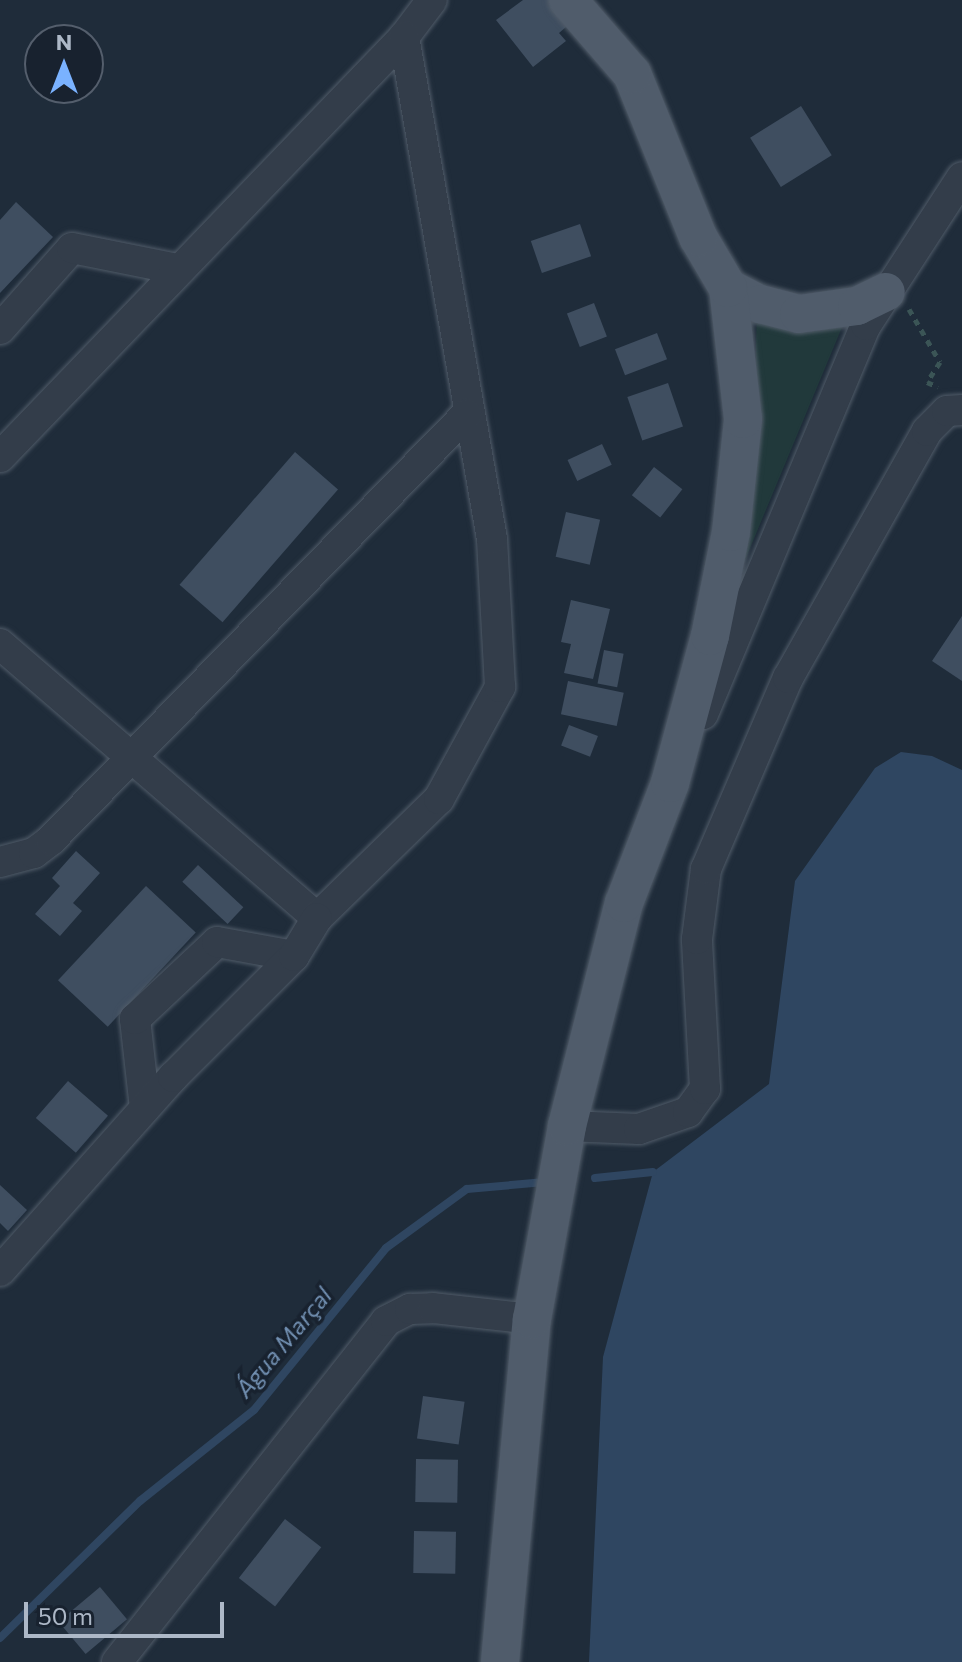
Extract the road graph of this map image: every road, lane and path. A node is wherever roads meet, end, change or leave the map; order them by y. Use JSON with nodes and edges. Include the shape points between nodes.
{"nodes":[{"id":1,"x":432,"y":0,"type":"edge"},
{"id":2,"x":568,"y":0,"type":"edge"},
{"id":3,"x":404,"y":37,"type":"junction"},
{"id":4,"x":962,"y":177,"type":"edge"},
{"id":5,"x":177,"y":269,"type":"junction"},
{"id":6,"x":728,"y":288,"type":"junction"},
{"id":7,"x":886,"y":292,"type":"junction"},
{"id":8,"x":0,"y":329,"type":"edge"},
{"id":9,"x":952,"y":399,"type":"edge"},
{"id":10,"x":467,"y":414,"type":"junction"},
{"id":11,"x":0,"y":457,"type":"edge"},
{"id":12,"x":0,"y":644,"type":"edge"},
{"id":13,"x":129,"y":758,"type":"junction"},
{"id":14,"x":670,"y":783,"type":"junction"},
{"id":15,"x":0,"y":862,"type":"edge"},
{"id":16,"x":317,"y":918,"type":"junction"},
{"id":17,"x":294,"y":956,"type":"junction"},
{"id":18,"x":145,"y":1108,"type":"junction"},
{"id":19,"x":567,"y":1126,"type":"junction"},
{"id":20,"x":0,"y":1271,"type":"edge"},
{"id":21,"x":532,"y":1319,"type":"junction"},
{"id":22,"x":117,"y":1662,"type":"edge"},
{"id":23,"x":500,"y":1662,"type":"edge"}],
"edges":[{"from":1,"to":3,"type":"street"},
{"from":2,"to":6,"type":"main road","via":[[632,74],[698,237]]},
{"from":3,"to":5,"type":"street"},
{"from":3,"to":10,"type":"street"},
{"from":4,"to":7,"type":"street"},
{"from":5,"to":8,"type":"street","via":[[72,248]]},
{"from":5,"to":11,"type":"street"},
{"from":6,"to":7,"type":"main road","via":[[760,304],[799,314],[857,306]]},
{"from":6,"to":14,"type":"main road","via":[[743,419],[731,532]]},
{"from":7,"to":9,"type":"path","via":[[917,316],[940,362],[927,382]]},
{"from":7,"to":14,"type":"street","via":[[866,325]]},
{"from":9,"to":19,"type":"street","via":[[927,431],[788,678],[706,869],[697,939],[705,1089],[688,1112],[639,1129]]},
{"from":10,"to":13,"type":"street"},
{"from":10,"to":16,"type":"street","via":[[492,539],[500,687],[439,799]]},
{"from":12,"to":13,"type":"street"},
{"from":13,"to":15,"type":"street","via":[[51,840],[34,853]]},
{"from":13,"to":16,"type":"street"},
{"from":14,"to":19,"type":"main road","via":[[624,903]]},
{"from":16,"to":17,"type":"street"},
{"from":17,"to":18,"type":"street"},
{"from":17,"to":18,"type":"street","via":[[217,942],[135,1019]]},
{"from":18,"to":20,"type":"street"},
{"from":19,"to":21,"type":"main road"},
{"from":21,"to":22,"type":"street","via":[[433,1308],[410,1309],[386,1321]]},
{"from":21,"to":23,"type":"main road"}]}
